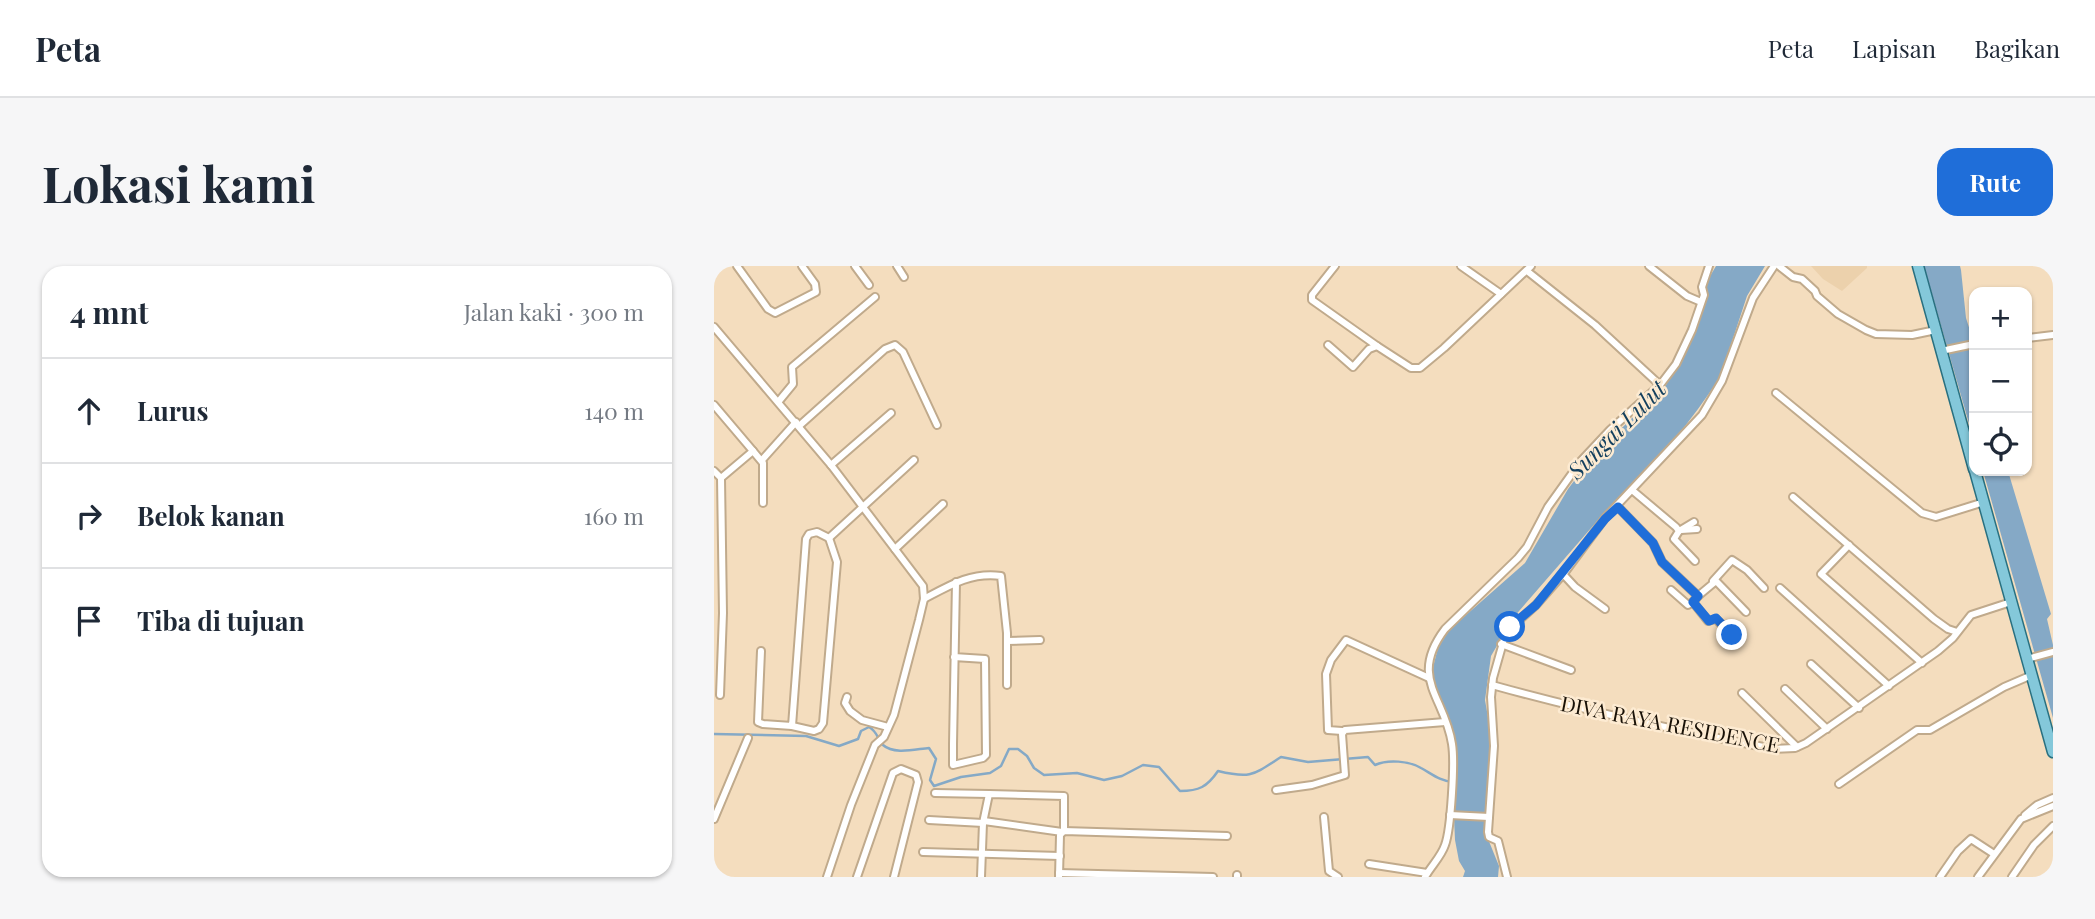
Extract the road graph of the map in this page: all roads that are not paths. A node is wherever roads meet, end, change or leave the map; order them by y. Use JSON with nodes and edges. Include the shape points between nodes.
{"nodes":[{"id":1,"x":737,"y":266,"type":"edge"},
{"id":2,"x":802,"y":266,"type":"edge"},
{"id":3,"x":855,"y":266,"type":"edge"},
{"id":4,"x":897,"y":266,"type":"edge"},
{"id":5,"x":1335,"y":266,"type":"edge"},
{"id":6,"x":1461,"y":266,"type":"edge"},
{"id":7,"x":1649,"y":266,"type":"edge"},
{"id":8,"x":1710,"y":266,"type":"edge"},
{"id":9,"x":1777,"y":266,"type":"edge"},
{"id":10,"x":1918,"y":266,"type":"edge"},
{"id":11,"x":1529,"y":268,"type":"edge"},
{"id":12,"x":904,"y":277,"type":"dead end"},
{"id":13,"x":869,"y":285,"type":"dead end"},
{"id":14,"x":1501,"y":294,"type":"junction"},
{"id":15,"x":875,"y":297,"type":"dead end"},
{"id":16,"x":1701,"y":302,"type":"junction"},
{"id":17,"x":714,"y":327,"type":"edge"},
{"id":18,"x":1936,"y":330,"type":"junction"},
{"id":19,"x":2053,"y":335,"type":"edge"},
{"id":20,"x":2032,"y":337,"type":"edge"},
{"id":21,"x":1328,"y":345,"type":"dead end"},
{"id":22,"x":1969,"y":345,"type":"edge"},
{"id":23,"x":1377,"y":346,"type":"junction"},
{"id":24,"x":1943,"y":350,"type":"junction"},
{"id":25,"x":1660,"y":385,"type":"junction"},
{"id":26,"x":1776,"y":393,"type":"dead end"},
{"id":27,"x":779,"y":401,"type":"junction"},
{"id":28,"x":714,"y":405,"type":"edge"},
{"id":29,"x":891,"y":413,"type":"dead end"},
{"id":30,"x":798,"y":424,"type":"junction"},
{"id":31,"x":937,"y":425,"type":"dead end"},
{"id":32,"x":1969,"y":448,"type":"edge"},
{"id":33,"x":753,"y":451,"type":"junction"},
{"id":34,"x":762,"y":460,"type":"junction"},
{"id":35,"x":914,"y":460,"type":"dead end"},
{"id":36,"x":831,"y":465,"type":"junction"},
{"id":37,"x":714,"y":471,"type":"edge"},
{"id":38,"x":1976,"y":476,"type":"edge"},
{"id":39,"x":721,"y":478,"type":"junction"},
{"id":40,"x":1632,"y":490,"type":"junction"},
{"id":41,"x":1793,"y":497,"type":"dead end"},
{"id":42,"x":1983,"y":502,"type":"junction"},
{"id":43,"x":762,"y":503,"type":"dead end"},
{"id":44,"x":943,"y":504,"type":"dead end"},
{"id":45,"x":1618,"y":507,"type":"junction"},
{"id":46,"x":863,"y":508,"type":"junction"},
{"id":47,"x":1695,"y":526,"type":"dead end"},
{"id":48,"x":1680,"y":530,"type":"junction"},
{"id":49,"x":829,"y":538,"type":"junction"},
{"id":50,"x":1849,"y":545,"type":"junction"},
{"id":51,"x":895,"y":549,"type":"junction"},
{"id":52,"x":1695,"y":561,"type":"dead end"},
{"id":53,"x":1563,"y":574,"type":"junction"},
{"id":54,"x":1713,"y":581,"type":"junction"},
{"id":55,"x":956,"y":582,"type":"junction"},
{"id":56,"x":1764,"y":588,"type":"dead end"},
{"id":57,"x":1780,"y":588,"type":"dead end"},
{"id":58,"x":1671,"y":590,"type":"dead end"},
{"id":59,"x":923,"y":599,"type":"junction"},
{"id":60,"x":1695,"y":599,"type":"junction"},
{"id":61,"x":2011,"y":601,"type":"junction"},
{"id":62,"x":1605,"y":609,"type":"dead end"},
{"id":63,"x":723,"y":612,"type":"junction"},
{"id":64,"x":1746,"y":612,"type":"dead end"},
{"id":65,"x":714,"y":613,"type":"edge"},
{"id":66,"x":1957,"y":632,"type":"junction"},
{"id":67,"x":1732,"y":635,"type":"dead end"},
{"id":68,"x":1040,"y":640,"type":"dead end"},
{"id":69,"x":1007,"y":641,"type":"junction"},
{"id":70,"x":1501,"y":644,"type":"junction"},
{"id":71,"x":761,"y":651,"type":"dead end"},
{"id":72,"x":2053,"y":652,"type":"edge"},
{"id":73,"x":954,"y":657,"type":"junction"},
{"id":74,"x":2031,"y":658,"type":"junction"},
{"id":75,"x":1922,"y":663,"type":"junction"},
{"id":76,"x":1811,"y":664,"type":"dead end"},
{"id":77,"x":1571,"y":670,"type":"dead end"},
{"id":78,"x":2032,"y":675,"type":"junction"},
{"id":79,"x":1429,"y":678,"type":"junction"},
{"id":80,"x":1007,"y":685,"type":"dead end"},
{"id":81,"x":1492,"y":685,"type":"junction"},
{"id":82,"x":1889,"y":686,"type":"junction"},
{"id":83,"x":1785,"y":689,"type":"dead end"},
{"id":84,"x":1742,"y":693,"type":"dead end"},
{"id":85,"x":720,"y":695,"type":"dead end"},
{"id":86,"x":847,"y":696,"type":"dead end"},
{"id":87,"x":1859,"y":709,"type":"junction"},
{"id":88,"x":1445,"y":722,"type":"junction"},
{"id":89,"x":792,"y":726,"type":"junction"},
{"id":90,"x":888,"y":727,"type":"junction"},
{"id":91,"x":1827,"y":730,"type":"junction"},
{"id":92,"x":1342,"y":731,"type":"junction"},
{"id":93,"x":748,"y":737,"type":"dead end"},
{"id":94,"x":1797,"y":747,"type":"junction"},
{"id":95,"x":2053,"y":752,"type":"edge"},
{"id":96,"x":1839,"y":784,"type":"dead end"},
{"id":97,"x":1276,"y":790,"type":"dead end"},
{"id":98,"x":935,"y":793,"type":"dead end"},
{"id":99,"x":989,"y":794,"type":"junction"},
{"id":100,"x":2053,"y":798,"type":"edge"},
{"id":101,"x":2053,"y":806,"type":"edge"},
{"id":102,"x":1451,"y":815,"type":"junction"},
{"id":103,"x":1324,"y":817,"type":"dead end"},
{"id":104,"x":1489,"y":817,"type":"junction"},
{"id":105,"x":714,"y":819,"type":"edge"},
{"id":106,"x":2021,"y":819,"type":"junction"},
{"id":107,"x":929,"y":820,"type":"dead end"},
{"id":108,"x":983,"y":822,"type":"junction"},
{"id":109,"x":2053,"y":826,"type":"edge"},
{"id":110,"x":1063,"y":831,"type":"junction"},
{"id":111,"x":1227,"y":836,"type":"dead end"},
{"id":112,"x":923,"y":852,"type":"dead end"},
{"id":113,"x":982,"y":854,"type":"junction"},
{"id":114,"x":1994,"y":854,"type":"junction"},
{"id":115,"x":1060,"y":856,"type":"junction"},
{"id":116,"x":1369,"y":864,"type":"dead end"},
{"id":117,"x":1059,"y":875,"type":"edge"},
{"id":118,"x":1426,"y":875,"type":"edge"},
{"id":119,"x":827,"y":877,"type":"edge"},
{"id":120,"x":857,"y":877,"type":"edge"},
{"id":121,"x":894,"y":877,"type":"edge"},
{"id":122,"x":981,"y":877,"type":"edge"},
{"id":123,"x":1213,"y":877,"type":"edge"},
{"id":124,"x":1339,"y":877,"type":"edge"},
{"id":125,"x":1507,"y":877,"type":"edge"},
{"id":126,"x":1940,"y":877,"type":"edge"},
{"id":127,"x":1978,"y":877,"type":"edge"},
{"id":128,"x":2012,"y":877,"type":"edge"}],
"edges":[{"from":1,"to":2,"type":"street","via":[[775,313],[816,292]]},
{"from":3,"to":13,"type":"street"},
{"from":4,"to":12,"type":"street"},
{"from":5,"to":23,"type":"street","via":[[1312,300]]},
{"from":6,"to":14,"type":"street"},
{"from":7,"to":16,"type":"street"},
{"from":8,"to":16,"type":"street"},
{"from":9,"to":18,"type":"street","via":[[1802,279],[1838,314],[1866,330],[1912,335]]},
{"from":9,"to":40,"type":"street","via":[[1753,298],[1715,393],[1692,427]]},
{"from":10,"to":18,"type":"main road"},
{"from":11,"to":14,"type":"street"},
{"from":11,"to":25,"type":"street"},
{"from":14,"to":23,"type":"street","via":[[1420,368],[1412,368]]},
{"from":15,"to":27,"type":"street","via":[[792,367],[794,382]]},
{"from":16,"to":25,"type":"street","via":[[1676,364]]},
{"from":17,"to":27,"type":"street"},
{"from":18,"to":24,"type":"main road"},
{"from":19,"to":20,"type":"street"},
{"from":21,"to":23,"type":"street","via":[[1353,367]]},
{"from":22,"to":24,"type":"street"},
{"from":24,"to":32,"type":"main road"},
{"from":25,"to":79,"type":"street","via":[[1581,461],[1527,547],[1445,629],[1433,649]]},
{"from":26,"to":42,"type":"street","via":[[1922,513],[1936,517]]},
{"from":27,"to":30,"type":"street"},
{"from":28,"to":33,"type":"street"},
{"from":29,"to":36,"type":"street"},
{"from":30,"to":31,"type":"street","via":[[895,345],[903,352]]},
{"from":30,"to":34,"type":"street"},
{"from":30,"to":36,"type":"street"},
{"from":33,"to":34,"type":"street"},
{"from":33,"to":39,"type":"street"},
{"from":34,"to":43,"type":"street"},
{"from":35,"to":46,"type":"street"},
{"from":36,"to":46,"type":"street"},
{"from":37,"to":39,"type":"street"},
{"from":38,"to":42,"type":"main road"},
{"from":39,"to":63,"type":"street"},
{"from":40,"to":45,"type":"street"},
{"from":40,"to":48,"type":"street"},
{"from":41,"to":50,"type":"street"},
{"from":42,"to":61,"type":"main road"},
{"from":44,"to":51,"type":"street"},
{"from":45,"to":53,"type":"street"},
{"from":45,"to":60,"type":"street","via":[[1653,543],[1662,562]]},
{"from":46,"to":49,"type":"street"},
{"from":46,"to":51,"type":"street"},
{"from":47,"to":48,"type":"street"},
{"from":48,"to":52,"type":"street","via":[[1674,540]]},
{"from":49,"to":89,"type":"street","via":[[817,532],[806,539]]},
{"from":49,"to":89,"type":"street","via":[[837,562],[822,723],[814,731]]},
{"from":50,"to":66,"type":"street","via":[[1934,619]]},
{"from":50,"to":75,"type":"street","via":[[1821,574]]},
{"from":51,"to":59,"type":"street","via":[[921,580]]},
{"from":53,"to":62,"type":"street"},
{"from":53,"to":70,"type":"street","via":[[1510,627]]},
{"from":54,"to":56,"type":"street","via":[[1732,560]]},
{"from":54,"to":60,"type":"street"},
{"from":54,"to":64,"type":"street"},
{"from":55,"to":59,"type":"street"},
{"from":55,"to":69,"type":"street","via":[[975,575],[1001,576]]},
{"from":55,"to":73,"type":"street"},
{"from":57,"to":82,"type":"street"},
{"from":58,"to":60,"type":"street","via":[[1688,605]]},
{"from":59,"to":90,"type":"street"},
{"from":60,"to":67,"type":"street","via":[[1703,616],[1709,621],[1716,618]]},
{"from":61,"to":66,"type":"street","name":"DIVA RAYA RESIDENCE","via":[[1971,615]]},
{"from":61,"to":74,"type":"main road"},
{"from":63,"to":65,"type":"street"},
{"from":63,"to":85,"type":"street"},
{"from":66,"to":75,"type":"street","name":"DIVA RAYA RESIDENCE"},
{"from":68,"to":69,"type":"street"},
{"from":69,"to":80,"type":"street"},
{"from":70,"to":77,"type":"street"},
{"from":70,"to":81,"type":"street"},
{"from":71,"to":89,"type":"street","via":[[758,722]]},
{"from":72,"to":74,"type":"street"},
{"from":73,"to":73,"type":"street","via":[[985,659],[986,755],[953,765]]},
{"from":74,"to":78,"type":"main road"},
{"from":75,"to":82,"type":"street","name":"DIVA RAYA RESIDENCE"},
{"from":76,"to":87,"type":"street"},
{"from":78,"to":95,"type":"main road"},
{"from":78,"to":96,"type":"street","via":[[1930,730],[1917,730]]},
{"from":79,"to":88,"type":"street"},
{"from":79,"to":92,"type":"street","via":[[1346,640],[1326,674],[1328,730]]},
{"from":81,"to":94,"type":"street","name":"DIVA RAYA RESIDENCE","via":[[1736,742],[1774,749]]},
{"from":81,"to":104,"type":"street"},
{"from":82,"to":87,"type":"street","name":"DIVA RAYA RESIDENCE"},
{"from":83,"to":91,"type":"street"},
{"from":84,"to":94,"type":"street"},
{"from":86,"to":90,"type":"street","via":[[845,703],[857,717]]},
{"from":87,"to":91,"type":"street","name":"DIVA RAYA RESIDENCE"},
{"from":88,"to":92,"type":"street"},
{"from":88,"to":102,"type":"street","via":[[1453,750]]},
{"from":90,"to":119,"type":"street","via":[[875,745]]},
{"from":91,"to":94,"type":"street","name":"DIVA RAYA RESIDENCE"},
{"from":92,"to":97,"type":"street","via":[[1345,775]]},
{"from":93,"to":105,"type":"street"},
{"from":98,"to":99,"type":"street"},
{"from":99,"to":108,"type":"street"},
{"from":99,"to":110,"type":"street","via":[[1064,796]]},
{"from":100,"to":106,"type":"street"},
{"from":101,"to":106,"type":"street"},
{"from":102,"to":104,"type":"street"},
{"from":102,"to":118,"type":"street","via":[[1446,843]]},
{"from":103,"to":124,"type":"street","via":[[1329,871]]},
{"from":104,"to":125,"type":"street","via":[[1489,837],[1498,841]]},
{"from":106,"to":114,"type":"street"},
{"from":107,"to":108,"type":"street"},
{"from":108,"to":110,"type":"street"},
{"from":108,"to":113,"type":"street"},
{"from":109,"to":128,"type":"street"},
{"from":110,"to":111,"type":"street"},
{"from":110,"to":115,"type":"street"},
{"from":112,"to":113,"type":"street"},
{"from":113,"to":115,"type":"street"},
{"from":113,"to":122,"type":"street"},
{"from":114,"to":126,"type":"street","via":[[1971,839]]},
{"from":114,"to":127,"type":"street"},
{"from":115,"to":117,"type":"street"},
{"from":116,"to":118,"type":"street"},
{"from":117,"to":123,"type":"street"},
{"from":120,"to":121,"type":"street","via":[[893,773],[901,769],[916,775],[918,782]]}]}
